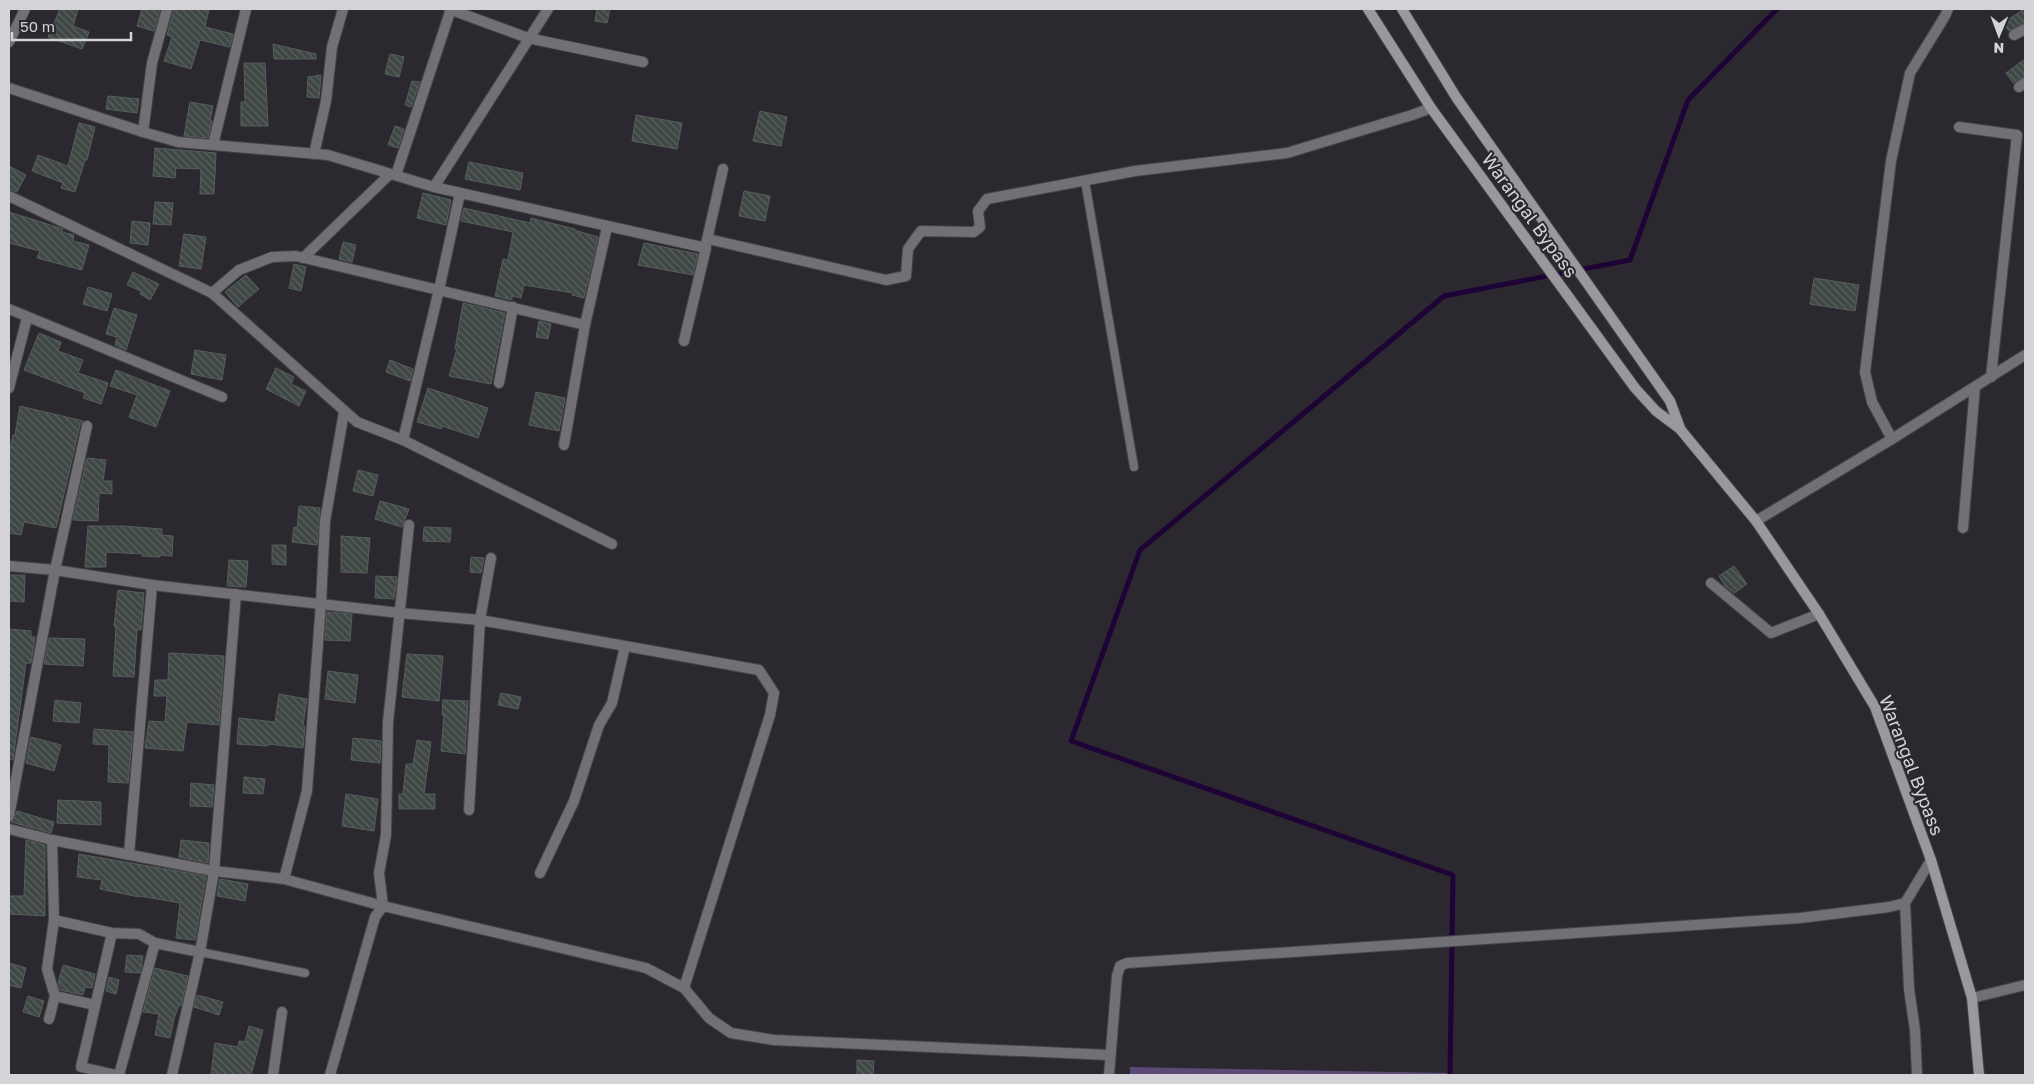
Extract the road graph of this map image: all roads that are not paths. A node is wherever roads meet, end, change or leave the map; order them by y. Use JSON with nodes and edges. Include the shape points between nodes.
{"nodes":[{"id":1,"x":25,"y":9,"type":"edge"},
{"id":2,"x":167,"y":9,"type":"edge"},
{"id":3,"x":246,"y":9,"type":"edge"},
{"id":4,"x":343,"y":9,"type":"edge"},
{"id":5,"x":450,"y":9,"type":"edge"},
{"id":6,"x":548,"y":9,"type":"edge"},
{"id":7,"x":1368,"y":9,"type":"edge"},
{"id":8,"x":1402,"y":9,"type":"edge"},
{"id":9,"x":1948,"y":9,"type":"edge"},
{"id":10,"x":2025,"y":29,"type":"edge"},
{"id":11,"x":2014,"y":35,"type":"dead end"},
{"id":12,"x":528,"y":38,"type":"junction"},
{"id":13,"x":9,"y":42,"type":"edge"},
{"id":14,"x":643,"y":62,"type":"dead end"},
{"id":15,"x":9,"y":88,"type":"edge"},
{"id":16,"x":1432,"y":108,"type":"junction"},
{"id":17,"x":1959,"y":127,"type":"dead end"},
{"id":18,"x":143,"y":132,"type":"junction"},
{"id":19,"x":213,"y":145,"type":"junction"},
{"id":20,"x":314,"y":154,"type":"junction"},
{"id":21,"x":723,"y":169,"type":"dead end"},
{"id":22,"x":393,"y":174,"type":"junction"},
{"id":23,"x":1085,"y":181,"type":"junction"},
{"id":24,"x":434,"y":188,"type":"junction"},
{"id":25,"x":460,"y":193,"type":"junction"},
{"id":26,"x":9,"y":196,"type":"edge"},
{"id":27,"x":607,"y":226,"type":"junction"},
{"id":28,"x":707,"y":243,"type":"junction"},
{"id":29,"x":303,"y":258,"type":"junction"},
{"id":30,"x":439,"y":290,"type":"junction"},
{"id":31,"x":212,"y":293,"type":"junction"},
{"id":32,"x":513,"y":308,"type":"junction"},
{"id":33,"x":9,"y":309,"type":"edge"},
{"id":34,"x":27,"y":318,"type":"junction"},
{"id":35,"x":585,"y":325,"type":"junction"},
{"id":36,"x":684,"y":341,"type":"dead end"},
{"id":37,"x":2025,"y":355,"type":"edge"},
{"id":38,"x":1991,"y":377,"type":"junction"},
{"id":39,"x":499,"y":383,"type":"dead end"},
{"id":40,"x":1975,"y":387,"type":"junction"},
{"id":41,"x":9,"y":388,"type":"edge"},
{"id":42,"x":222,"y":396,"type":"dead end"},
{"id":43,"x":344,"y":412,"type":"junction"},
{"id":44,"x":87,"y":426,"type":"dead end"},
{"id":45,"x":1680,"y":429,"type":"junction"},
{"id":46,"x":1892,"y":439,"type":"junction"},
{"id":47,"x":402,"y":440,"type":"junction"},
{"id":48,"x":564,"y":445,"type":"dead end"},
{"id":49,"x":1134,"y":467,"type":"dead end"},
{"id":50,"x":1756,"y":521,"type":"junction"},
{"id":51,"x":409,"y":525,"type":"dead end"},
{"id":52,"x":1962,"y":528,"type":"dead end"},
{"id":53,"x":612,"y":544,"type":"dead end"},
{"id":54,"x":491,"y":558,"type":"dead end"},
{"id":55,"x":9,"y":566,"type":"edge"},
{"id":56,"x":55,"y":570,"type":"junction"},
{"id":57,"x":1711,"y":583,"type":"dead end"},
{"id":58,"x":152,"y":585,"type":"junction"},
{"id":59,"x":236,"y":594,"type":"junction"},
{"id":60,"x":321,"y":603,"type":"junction"},
{"id":61,"x":400,"y":614,"type":"junction"},
{"id":62,"x":1819,"y":614,"type":"junction"},
{"id":63,"x":480,"y":620,"type":"junction"},
{"id":64,"x":625,"y":646,"type":"junction"},
{"id":65,"x":469,"y":810,"type":"dead end"},
{"id":66,"x":9,"y":816,"type":"edge"},
{"id":67,"x":9,"y":830,"type":"edge"},
{"id":68,"x":52,"y":840,"type":"junction"},
{"id":69,"x":129,"y":854,"type":"junction"},
{"id":70,"x":1931,"y":860,"type":"junction"},
{"id":71,"x":214,"y":871,"type":"junction"},
{"id":72,"x":540,"y":873,"type":"dead end"},
{"id":73,"x":284,"y":879,"type":"junction"},
{"id":74,"x":1905,"y":903,"type":"junction"},
{"id":75,"x":383,"y":906,"type":"junction"},
{"id":76,"x":54,"y":920,"type":"junction"},
{"id":77,"x":112,"y":933,"type":"junction"},
{"id":78,"x":155,"y":943,"type":"junction"},
{"id":79,"x":200,"y":952,"type":"junction"},
{"id":80,"x":305,"y":973,"type":"dead end"},
{"id":81,"x":2025,"y":986,"type":"edge"},
{"id":82,"x":684,"y":988,"type":"junction"},
{"id":83,"x":55,"y":996,"type":"junction"},
{"id":84,"x":1972,"y":998,"type":"junction"},
{"id":85,"x":95,"y":1004,"type":"junction"},
{"id":86,"x":282,"y":1012,"type":"dead end"},
{"id":87,"x":49,"y":1019,"type":"dead end"},
{"id":88,"x":1109,"y":1055,"type":"junction"},
{"id":89,"x":117,"y":1075,"type":"edge"},
{"id":90,"x":172,"y":1075,"type":"edge"},
{"id":91,"x":273,"y":1075,"type":"edge"},
{"id":92,"x":330,"y":1075,"type":"edge"},
{"id":93,"x":1109,"y":1075,"type":"edge"},
{"id":94,"x":1917,"y":1075,"type":"edge"},
{"id":95,"x":1979,"y":1075,"type":"edge"}],
"edges":[{"from":1,"to":13,"type":"street"},
{"from":2,"to":18,"type":"street","via":[[152,63]]},
{"from":3,"to":19,"type":"street"},
{"from":4,"to":20,"type":"street","via":[[332,47],[326,101]]},
{"from":5,"to":12,"type":"street"},
{"from":5,"to":22,"type":"street"},
{"from":6,"to":12,"type":"street"},
{"from":7,"to":16,"type":"main road","name":"Warangal Bypass"},
{"from":8,"to":45,"type":"main road","name":"Warangal Bypass","via":[[1456,97],[1670,400]]},
{"from":9,"to":46,"type":"street","via":[[1910,73],[1891,161],[1865,372],[1872,402]]},
{"from":10,"to":11,"type":"street"},
{"from":12,"to":14,"type":"street"},
{"from":12,"to":24,"type":"street"},
{"from":15,"to":18,"type":"street"},
{"from":16,"to":23,"type":"street","via":[[1287,153],[1135,171]]},
{"from":16,"to":45,"type":"main road","name":"Warangal Bypass","via":[[1635,388],[1656,411]]},
{"from":17,"to":38,"type":"street","via":[[2018,135]]},
{"from":18,"to":19,"type":"street","via":[[178,142]]},
{"from":19,"to":20,"type":"street"},
{"from":20,"to":22,"type":"street"},
{"from":21,"to":28,"type":"street"},
{"from":22,"to":24,"type":"street"},
{"from":22,"to":29,"type":"street"},
{"from":23,"to":28,"type":"street","via":[[987,199],[978,211],[980,227],[974,232],[921,231],[908,249],[906,276],[886,280]]},
{"from":23,"to":49,"type":"lane"},
{"from":24,"to":25,"type":"street"},
{"from":25,"to":27,"type":"street"},
{"from":25,"to":30,"type":"street"},
{"from":26,"to":31,"type":"street"},
{"from":27,"to":28,"type":"street"},
{"from":27,"to":35,"type":"street"},
{"from":28,"to":36,"type":"street"},
{"from":29,"to":30,"type":"street"},
{"from":29,"to":31,"type":"street","via":[[272,257],[239,270]]},
{"from":30,"to":32,"type":"street"},
{"from":30,"to":47,"type":"street"},
{"from":31,"to":43,"type":"street"},
{"from":32,"to":35,"type":"street"},
{"from":32,"to":39,"type":"street"},
{"from":33,"to":34,"type":"street"},
{"from":34,"to":41,"type":"street"},
{"from":34,"to":42,"type":"street"},
{"from":35,"to":48,"type":"street"},
{"from":37,"to":38,"type":"street"},
{"from":38,"to":40,"type":"street"},
{"from":40,"to":46,"type":"street"},
{"from":40,"to":52,"type":"street"},
{"from":43,"to":47,"type":"street","via":[[356,422]]},
{"from":43,"to":60,"type":"street","via":[[325,521]]},
{"from":44,"to":56,"type":"street"},
{"from":45,"to":50,"type":"main road","name":"Warangal Bypass"},
{"from":46,"to":50,"type":"street"},
{"from":47,"to":53,"type":"street"},
{"from":50,"to":62,"type":"main road","name":"Warangal Bypass"},
{"from":51,"to":61,"type":"street"},
{"from":54,"to":63,"type":"street"},
{"from":55,"to":56,"type":"street"},
{"from":56,"to":58,"type":"street"},
{"from":56,"to":66,"type":"street"},
{"from":57,"to":62,"type":"street","via":[[1771,633]]},
{"from":58,"to":59,"type":"street"},
{"from":58,"to":69,"type":"street"},
{"from":59,"to":60,"type":"street"},
{"from":59,"to":71,"type":"street"},
{"from":60,"to":61,"type":"street"},
{"from":60,"to":73,"type":"street","via":[[307,791]]},
{"from":61,"to":63,"type":"street"},
{"from":61,"to":75,"type":"street","via":[[388,722],[386,835],[379,873]]},
{"from":62,"to":70,"type":"main road","name":"Warangal Bypass","via":[[1875,706]]},
{"from":63,"to":64,"type":"street"},
{"from":63,"to":65,"type":"street"},
{"from":64,"to":72,"type":"street","via":[[612,703],[599,725],[574,801]]},
{"from":64,"to":82,"type":"street","via":[[759,670],[774,693],[770,715]]},
{"from":67,"to":68,"type":"street"},
{"from":68,"to":69,"type":"street"},
{"from":68,"to":76,"type":"street"},
{"from":69,"to":71,"type":"street"},
{"from":70,"to":74,"type":"street"},
{"from":70,"to":84,"type":"main road","name":"Warangal Bypass"},
{"from":71,"to":73,"type":"street"},
{"from":71,"to":79,"type":"street"},
{"from":73,"to":75,"type":"street"},
{"from":74,"to":88,"type":"street","via":[[1800,918],[1127,962],[1120,966],[1117,976]]},
{"from":74,"to":94,"type":"street"},
{"from":75,"to":82,"type":"street","via":[[646,968]]},
{"from":75,"to":92,"type":"street","via":[[375,916]]},
{"from":76,"to":77,"type":"street"},
{"from":76,"to":83,"type":"street","via":[[47,970]]},
{"from":77,"to":78,"type":"street","via":[[139,934]]},
{"from":77,"to":85,"type":"street"},
{"from":78,"to":79,"type":"street"},
{"from":78,"to":89,"type":"street"},
{"from":79,"to":80,"type":"lane"},
{"from":79,"to":90,"type":"street"},
{"from":81,"to":84,"type":"street"},
{"from":82,"to":88,"type":"street","via":[[709,1018],[731,1033],[774,1040]]},
{"from":83,"to":85,"type":"street"},
{"from":83,"to":87,"type":"street"},
{"from":84,"to":95,"type":"main road","name":"Warangal Bypass"},
{"from":85,"to":89,"type":"street","via":[[81,1067]]},
{"from":86,"to":91,"type":"street"},
{"from":88,"to":93,"type":"street"}]}
